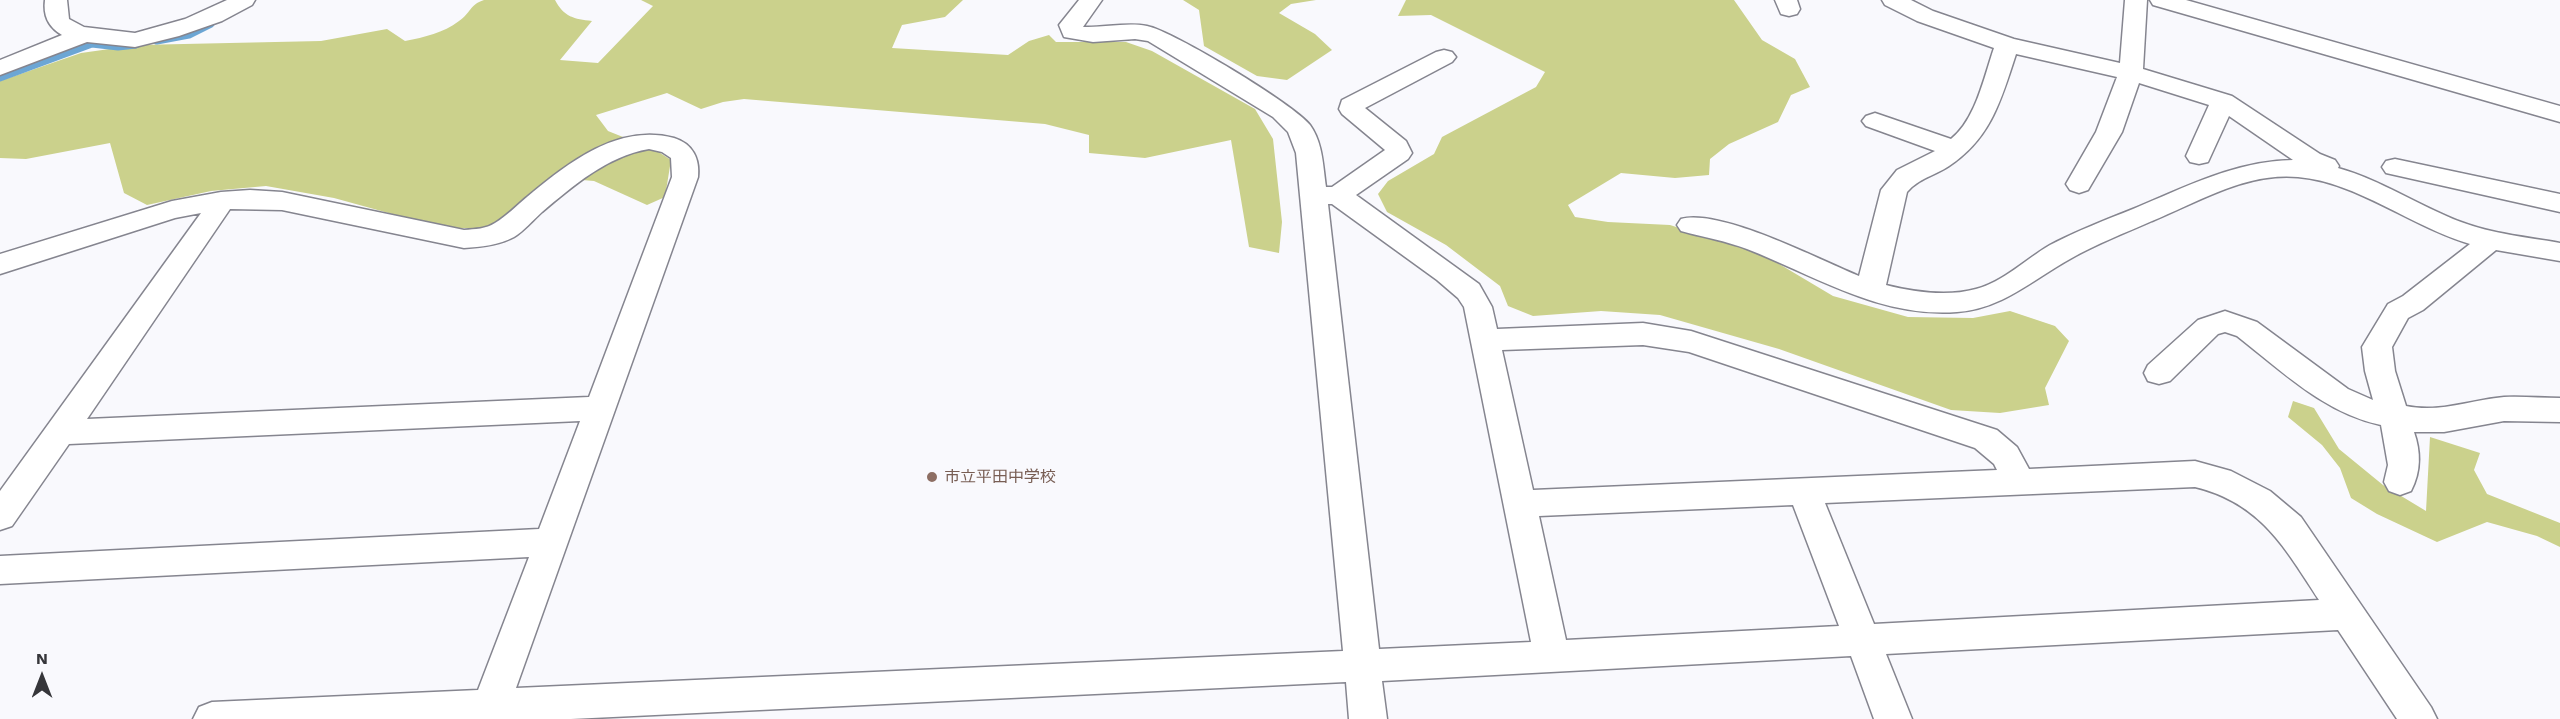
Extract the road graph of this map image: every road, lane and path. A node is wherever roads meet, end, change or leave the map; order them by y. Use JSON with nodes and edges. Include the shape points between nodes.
{"nodes":[{"id":1,"x":56,"y":0,"type":"edge"},
{"id":2,"x":244,"y":0,"type":"edge"},
{"id":3,"x":1078,"y":0,"type":"edge"},
{"id":4,"x":1092,"y":0,"type":"edge"},
{"id":5,"x":1893,"y":0,"type":"edge"},
{"id":6,"x":2136,"y":0,"type":"edge"},
{"id":7,"x":2161,"y":0,"type":"edge"},
{"id":8,"x":1054,"y":13,"type":"dead end"},
{"id":9,"x":86,"y":34,"type":"junction"},
{"id":10,"x":2007,"y":45,"type":"junction"},
{"id":11,"x":1444,"y":57,"type":"dead end"},
{"id":12,"x":0,"y":68,"type":"edge"},
{"id":13,"x":2131,"y":73,"type":"junction"},
{"id":14,"x":2223,"y":101,"type":"junction"},
{"id":15,"x":2560,"y":114,"type":"edge"},
{"id":16,"x":1875,"y":121,"type":"dead end"},
{"id":17,"x":1955,"y":149,"type":"junction"},
{"id":18,"x":2199,"y":156,"type":"dead end"},
{"id":19,"x":2395,"y":167,"type":"dead end"},
{"id":20,"x":2079,"y":184,"type":"dead end"},
{"id":21,"x":2498,"y":190,"type":"junction"},
{"id":22,"x":1326,"y":195,"type":"junction"},
{"id":23,"x":221,"y":201,"type":"junction"},
{"id":24,"x":2560,"y":203,"type":"edge"},
{"id":25,"x":2426,"y":218,"type":"junction"},
{"id":26,"x":1691,"y":225,"type":"dead end"},
{"id":27,"x":2499,"y":240,"type":"junction"},
{"id":28,"x":2560,"y":252,"type":"edge"},
{"id":29,"x":0,"y":264,"type":"edge"},
{"id":30,"x":1871,"y":291,"type":"junction"},
{"id":31,"x":1485,"y":340,"type":"junction"},
{"id":32,"x":2159,"y":373,"type":"dead end"},
{"id":33,"x":599,"y":408,"type":"junction"},
{"id":34,"x":2560,"y":410,"type":"edge"},
{"id":35,"x":2394,"y":416,"type":"junction"},
{"id":36,"x":62,"y":432,"type":"junction"},
{"id":37,"x":2019,"y":481,"type":"junction"},
{"id":38,"x":2400,"y":482,"type":"dead end"},
{"id":39,"x":1804,"y":491,"type":"junction"},
{"id":40,"x":1519,"y":504,"type":"junction"},
{"id":41,"x":0,"y":517,"type":"edge"},
{"id":42,"x":550,"y":542,"type":"junction"},
{"id":43,"x":0,"y":570,"type":"edge"},
{"id":44,"x":2347,"y":614,"type":"junction"},
{"id":45,"x":1863,"y":641,"type":"junction"},
{"id":46,"x":1552,"y":657,"type":"junction"},
{"id":47,"x":1364,"y":665,"type":"junction"},
{"id":48,"x":488,"y":713,"type":"edge"},
{"id":49,"x":212,"y":719,"type":"edge"},
{"id":50,"x":1368,"y":719,"type":"edge"},
{"id":51,"x":1893,"y":719,"type":"edge"},
{"id":52,"x":2418,"y":719,"type":"edge"}],
"edges":[{"from":1,"to":9,"type":"street","via":[[54,10],[60,24],[68,31]]},
{"from":2,"to":9,"type":"street","via":[[213,18],[136,40]]},
{"from":3,"to":8,"type":"street"},
{"from":4,"to":22,"type":"street","via":[[1071,25],[1072,32],[1083,36],[1145,32],[1237,83],[1282,112],[1300,129]]},
{"from":5,"to":10,"type":"street","via":[[1925,16]]},
{"from":6,"to":13,"type":"street"},
{"from":7,"to":15,"type":"street"},
{"from":9,"to":12,"type":"street"},
{"from":10,"to":13,"type":"street"},
{"from":10,"to":17,"type":"street","via":[[1988,102],[1968,138]]},
{"from":11,"to":22,"type":"street","via":[[1351,105],[1399,153]]},
{"from":13,"to":14,"type":"street"},
{"from":13,"to":20,"type":"street","via":[[2109,132]]},
{"from":14,"to":18,"type":"street"},
{"from":14,"to":25,"type":"street","via":[[2311,160],[2412,203]]},
{"from":16,"to":17,"type":"street"},
{"from":17,"to":30,"type":"street","via":[[1906,176],[1894,190]]},
{"from":19,"to":21,"type":"street"},
{"from":21,"to":24,"type":"street"},
{"from":21,"to":27,"type":"street","via":[[2507,229]]},
{"from":22,"to":31,"type":"street","via":[[1469,291],[1478,307]]},
{"from":22,"to":47,"type":"street"},
{"from":23,"to":29,"type":"street","via":[[172,210]]},
{"from":23,"to":33,"type":"street","via":[[282,201],[464,239],[485,237],[504,230],[597,157],[618,146],[642,141],[666,143],[681,151],[687,160],[685,177]]},
{"from":23,"to":36,"type":"street"},
{"from":25,"to":27,"type":"street","via":[[2452,229]]},
{"from":25,"to":30,"type":"street","via":[[2326,174],[2296,168],[2260,170],[2228,177],[2059,252],[1988,297],[1930,303],[1900,300]]},
{"from":26,"to":30,"type":"street","via":[[1762,244],[1836,280]]},
{"from":27,"to":28,"type":"street"},
{"from":27,"to":35,"type":"street","via":[[2485,246],[2398,311],[2378,347],[2380,371]]},
{"from":31,"to":37,"type":"street","via":[[1643,333],[1691,342],[1986,439],[2006,456]]},
{"from":31,"to":40,"type":"street"},
{"from":32,"to":35,"type":"street","via":[[2208,327],[2225,321],[2247,329],[2337,397],[2362,409]]},
{"from":33,"to":36,"type":"street"},
{"from":33,"to":42,"type":"street"},
{"from":34,"to":35,"type":"street","via":[[2504,409],[2420,421]]},
{"from":35,"to":38,"type":"street","via":[[2404,465]]},
{"from":36,"to":41,"type":"street"},
{"from":37,"to":39,"type":"street"},
{"from":37,"to":44,"type":"street","via":[[2195,474],[2220,480],[2258,500],[2289,527]]},
{"from":39,"to":40,"type":"street"},
{"from":39,"to":45,"type":"street"},
{"from":40,"to":46,"type":"street"},
{"from":42,"to":43,"type":"street"},
{"from":42,"to":48,"type":"street"},
{"from":44,"to":45,"type":"street"},
{"from":44,"to":52,"type":"street"},
{"from":45,"to":46,"type":"street"},
{"from":45,"to":51,"type":"street"},
{"from":46,"to":47,"type":"street"},
{"from":47,"to":48,"type":"street"},
{"from":47,"to":50,"type":"street"},
{"from":48,"to":49,"type":"street"}]}
